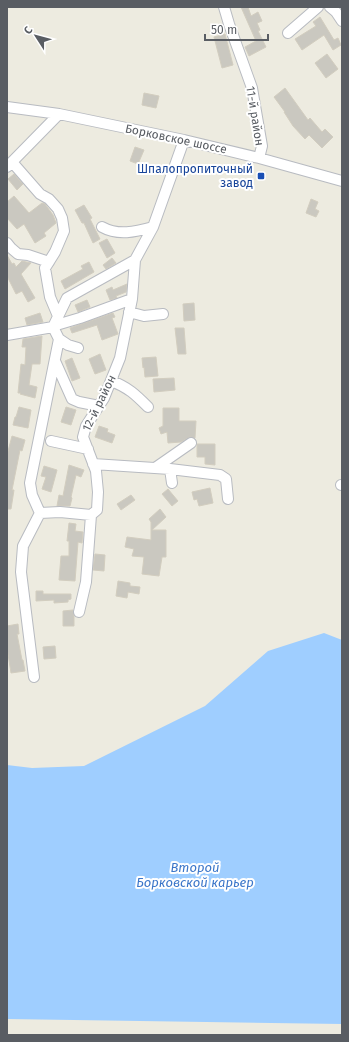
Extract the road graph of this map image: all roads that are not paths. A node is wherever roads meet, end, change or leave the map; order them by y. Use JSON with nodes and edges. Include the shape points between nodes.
{"nodes":[{"id":1,"x":224,"y":7,"type":"edge"},
{"id":2,"x":318,"y":7,"type":"edge"},
{"id":3,"x":330,"y":7,"type":"edge"},
{"id":4,"x":342,"y":21,"type":"edge"},
{"id":5,"x":288,"y":33,"type":"dead end"},
{"id":6,"x":7,"y":107,"type":"edge"},
{"id":7,"x":58,"y":114,"type":"junction"},
{"id":8,"x":184,"y":140,"type":"junction"},
{"id":9,"x":259,"y":158,"type":"junction"},
{"id":10,"x":9,"y":164,"type":"edge"},
{"id":11,"x":324,"y":175,"type":"junction"},
{"id":12,"x":342,"y":181,"type":"edge"},
{"id":13,"x":342,"y":188,"type":"edge"},
{"id":14,"x":102,"y":226,"type":"dead end"},
{"id":15,"x":153,"y":227,"type":"junction"},
{"id":16,"x":7,"y":243,"type":"edge"},
{"id":17,"x":135,"y":260,"type":"junction"},
{"id":18,"x":48,"y":262,"type":"junction"},
{"id":19,"x":132,"y":299,"type":"junction"},
{"id":20,"x":129,"y":312,"type":"junction"},
{"id":21,"x":163,"y":314,"type":"dead end"},
{"id":22,"x":58,"y":316,"type":"junction"},
{"id":23,"x":53,"y":326,"type":"junction"},
{"id":24,"x":7,"y":335,"type":"edge"},
{"id":25,"x":59,"y":339,"type":"junction"},
{"id":26,"x":78,"y":348,"type":"dead end"},
{"id":27,"x":54,"y":361,"type":"junction"},
{"id":28,"x":111,"y":381,"type":"junction"},
{"id":29,"x":99,"y":406,"type":"junction"},
{"id":30,"x":148,"y":407,"type":"dead end"},
{"id":31,"x":51,"y":441,"type":"dead end"},
{"id":32,"x":191,"y":443,"type":"dead end"},
{"id":33,"x":88,"y":449,"type":"junction"},
{"id":34,"x":93,"y":464,"type":"junction"},
{"id":35,"x":155,"y":468,"type":"junction"},
{"id":36,"x":170,"y":469,"type":"junction"},
{"id":37,"x":172,"y":483,"type":"dead end"},
{"id":38,"x":228,"y":499,"type":"dead end"},
{"id":39,"x":40,"y":513,"type":"junction"},
{"id":40,"x":90,"y":516,"type":"junction"},
{"id":41,"x":79,"y":612,"type":"dead end"},
{"id":42,"x":34,"y":677,"type":"dead end"}],
"edges":[{"from":1,"to":9,"type":"street","name":"11-й район","via":[[252,88],[262,146]]},
{"from":2,"to":5,"type":"street"},
{"from":3,"to":4,"type":"street"},
{"from":6,"to":7,"type":"street","name":"Борковское шоссе"},
{"from":7,"to":8,"type":"street","name":"Борковское шоссе"},
{"from":7,"to":10,"type":"street"},
{"from":8,"to":9,"type":"street","name":"Борковское шоссе"},
{"from":8,"to":15,"type":"street"},
{"from":9,"to":11,"type":"street","name":"Борковское шоссе"},
{"from":10,"to":18,"type":"street","via":[[40,194],[49,199],[62,218],[64,231]]},
{"from":11,"to":12,"type":"street","name":"Борковское шоссе"},
{"from":11,"to":13,"type":"street"},
{"from":14,"to":15,"type":"street","via":[[109,231],[120,233]]},
{"from":15,"to":17,"type":"street"},
{"from":16,"to":18,"type":"street","via":[[18,254]]},
{"from":17,"to":19,"type":"street","name":"12-й район"},
{"from":17,"to":22,"type":"street","via":[[67,298]]},
{"from":18,"to":22,"type":"street","via":[[45,268],[50,297]]},
{"from":19,"to":20,"type":"street","name":"12-й район"},
{"from":19,"to":23,"type":"street"},
{"from":20,"to":21,"type":"street","via":[[144,316]]},
{"from":20,"to":28,"type":"street","name":"12-й район","via":[[120,358]]},
{"from":22,"to":23,"type":"street"},
{"from":23,"to":24,"type":"street"},
{"from":23,"to":25,"type":"street"},
{"from":25,"to":26,"type":"street"},
{"from":25,"to":27,"type":"street"},
{"from":27,"to":29,"type":"street","via":[[72,399]]},
{"from":27,"to":39,"type":"street","via":[[30,483]]},
{"from":28,"to":29,"type":"street","name":"12-й район"},
{"from":28,"to":30,"type":"street","via":[[127,388]]},
{"from":29,"to":33,"type":"street","name":"12-й район","via":[[86,426],[83,436]]},
{"from":31,"to":33,"type":"street"},
{"from":32,"to":35,"type":"street"},
{"from":33,"to":34,"type":"street","name":"12-й район"},
{"from":34,"to":35,"type":"street"},
{"from":34,"to":40,"type":"street","name":"12-й район","via":[[98,492],[97,510]]},
{"from":35,"to":36,"type":"street"},
{"from":36,"to":37,"type":"street"},
{"from":36,"to":38,"type":"street","via":[[220,475],[226,479]]},
{"from":39,"to":40,"type":"street","via":[[60,512]]},
{"from":39,"to":42,"type":"street","via":[[23,546],[21,572]]},
{"from":40,"to":41,"type":"street","via":[[86,582]]}]}
